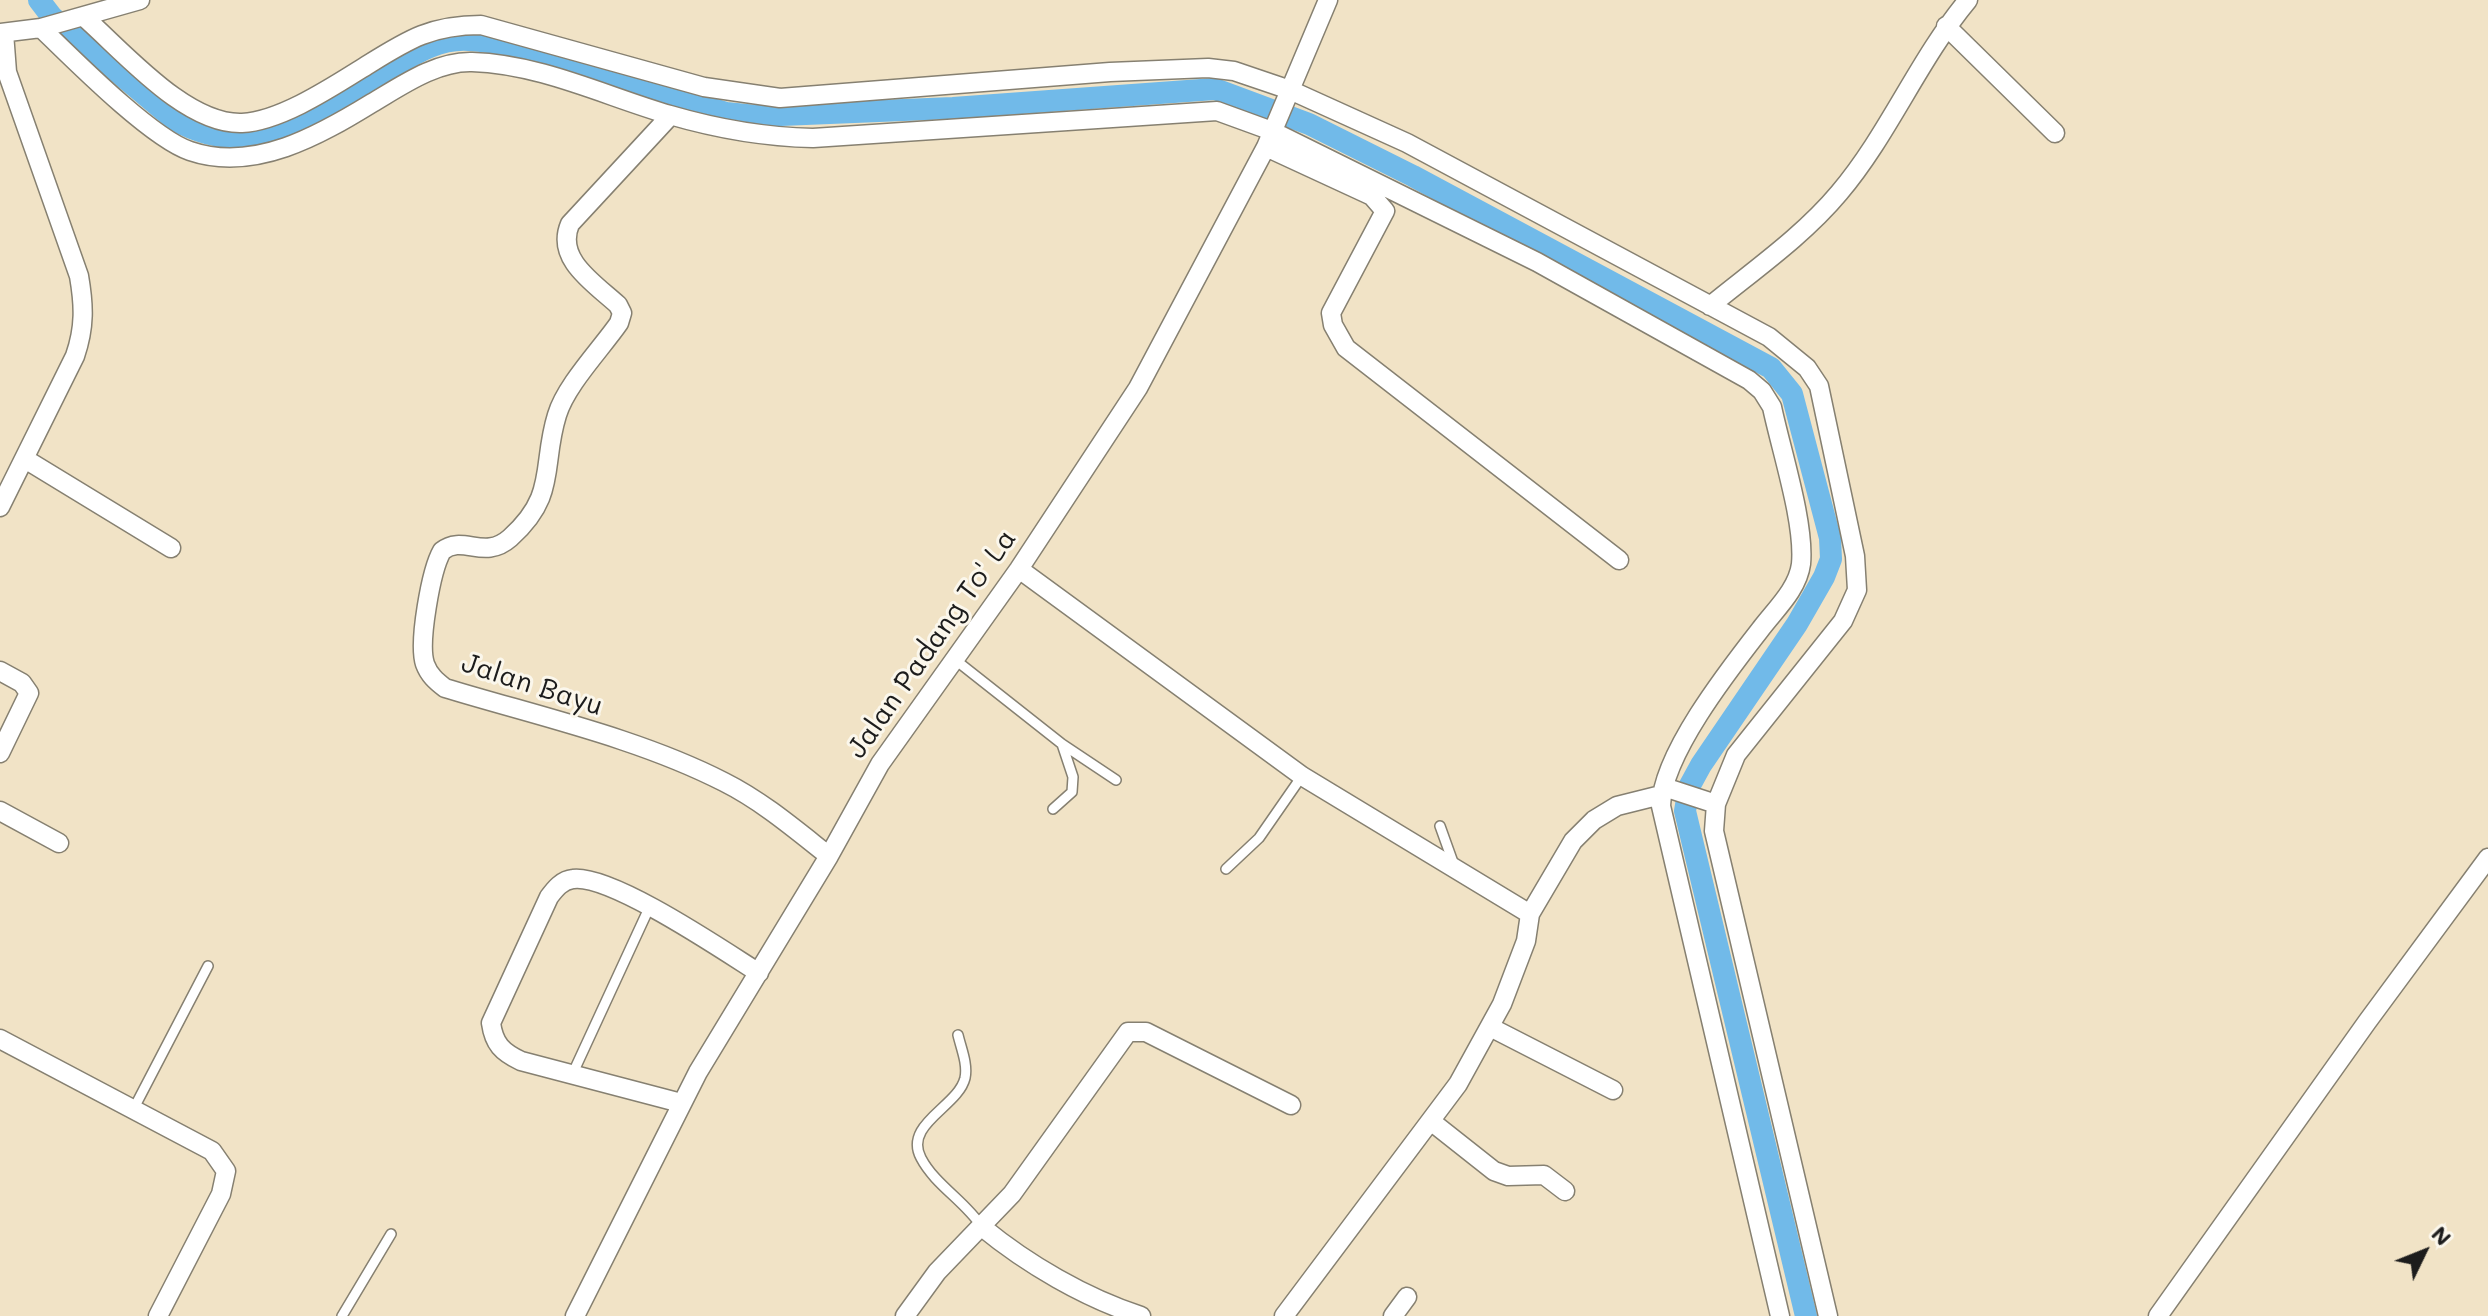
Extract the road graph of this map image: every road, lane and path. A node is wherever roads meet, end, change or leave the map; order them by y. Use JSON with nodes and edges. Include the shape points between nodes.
{"nodes":[{"id":1,"x":140,"y":0,"type":"edge"},
{"id":2,"x":1328,"y":0,"type":"edge"},
{"id":3,"x":1968,"y":0,"type":"edge"},
{"id":4,"x":81,"y":17,"type":"junction"},
{"id":5,"x":1946,"y":26,"type":"junction"},
{"id":6,"x":47,"y":27,"type":"junction"},
{"id":7,"x":2,"y":33,"type":"edge"},
{"id":8,"x":1288,"y":95,"type":"junction"},
{"id":9,"x":670,"y":116,"type":"junction"},
{"id":10,"x":2055,"y":133,"type":"dead end"},
{"id":11,"x":1271,"y":134,"type":"junction"},
{"id":12,"x":1710,"y":306,"type":"junction"},
{"id":13,"x":25,"y":459,"type":"junction"},
{"id":14,"x":0,"y":507,"type":"edge"},
{"id":15,"x":171,"y":548,"type":"dead end"},
{"id":16,"x":1619,"y":560,"type":"dead end"},
{"id":17,"x":1019,"y":569,"type":"junction"},
{"id":18,"x":953,"y":658,"type":"junction"},
{"id":19,"x":0,"y":671,"type":"edge"},
{"id":20,"x":1062,"y":744,"type":"junction"},
{"id":21,"x":0,"y":753,"type":"edge"},
{"id":22,"x":1302,"y":776,"type":"junction"},
{"id":23,"x":1116,"y":780,"type":"dead end"},
{"id":24,"x":1665,"y":791,"type":"junction"},
{"id":25,"x":1712,"y":803,"type":"junction"},
{"id":26,"x":1053,"y":809,"type":"dead end"},
{"id":27,"x":0,"y":811,"type":"edge"},
{"id":28,"x":1440,"y":826,"type":"dead end"},
{"id":29,"x":59,"y":843,"type":"dead end"},
{"id":30,"x":829,"y":856,"type":"junction"},
{"id":31,"x":2488,"y":858,"type":"edge"},
{"id":32,"x":1455,"y":868,"type":"junction"},
{"id":33,"x":1226,"y":869,"type":"dead end"},
{"id":34,"x":650,"y":906,"type":"junction"},
{"id":35,"x":1530,"y":914,"type":"junction"},
{"id":36,"x":208,"y":966,"type":"dead end"},
{"id":37,"x":759,"y":973,"type":"junction"},
{"id":38,"x":1490,"y":1027,"type":"junction"},
{"id":39,"x":958,"y":1035,"type":"dead end"},
{"id":40,"x":0,"y":1039,"type":"edge"},
{"id":41,"x":572,"y":1075,"type":"junction"},
{"id":42,"x":1613,"y":1090,"type":"dead end"},
{"id":43,"x":681,"y":1103,"type":"junction"},
{"id":44,"x":1291,"y":1105,"type":"dead end"},
{"id":45,"x":133,"y":1110,"type":"junction"},
{"id":46,"x":1432,"y":1122,"type":"junction"},
{"id":47,"x":1565,"y":1191,"type":"dead end"},
{"id":48,"x":982,"y":1227,"type":"junction"},
{"id":49,"x":391,"y":1234,"type":"dead end"},
{"id":50,"x":1407,"y":1297,"type":"dead end"},
{"id":51,"x":158,"y":1316,"type":"edge"},
{"id":52,"x":342,"y":1316,"type":"edge"},
{"id":53,"x":575,"y":1316,"type":"edge"},
{"id":54,"x":905,"y":1316,"type":"edge"},
{"id":55,"x":1141,"y":1316,"type":"edge"},
{"id":56,"x":1284,"y":1316,"type":"edge"},
{"id":57,"x":1393,"y":1316,"type":"edge"},
{"id":58,"x":1780,"y":1316,"type":"edge"},
{"id":59,"x":1828,"y":1316,"type":"edge"},
{"id":60,"x":2158,"y":1316,"type":"edge"}],
"edges":[{"from":1,"to":4,"type":"street"},
{"from":2,"to":8,"type":"street","name":"Jalan Padang To' La"},
{"from":3,"to":5,"type":"street"},
{"from":4,"to":6,"type":"street"},
{"from":4,"to":8,"type":"street","via":[[170,94],[218,120],[243,123],[306,101],[419,34],[454,25],[481,25],[745,96],[820,98],[1019,78],[1208,68],[1234,71]]},
{"from":5,"to":10,"type":"street"},
{"from":5,"to":12,"type":"street","via":[[1838,195]]},
{"from":6,"to":7,"type":"street"},
{"from":6,"to":9,"type":"street","via":[[115,96],[190,151],[267,153],[323,133],[411,80],[469,62],[537,72]]},
{"from":7,"to":13,"type":"street","via":[[7,72],[79,276],[85,309],[75,356]]},
{"from":8,"to":11,"type":"street","name":"Jalan Padang To' La"},
{"from":8,"to":12,"type":"street","via":[[1407,143]]},
{"from":9,"to":11,"type":"street","via":[[739,133],[813,138],[1196,110],[1217,111]]},
{"from":9,"to":30,"type":"street","name":"Jalan Bayu","via":[[570,224],[564,238],[567,253],[618,305],[619,323],[557,414],[547,485],[523,525],[496,548],[456,544],[442,551],[422,642],[424,661],[432,678],[445,688],[614,740],[726,783]]},
{"from":11,"to":16,"type":"street","via":[[1372,196],[1385,211],[1331,313],[1346,348]]},
{"from":11,"to":17,"type":"street","name":"Jalan Padang To' La","via":[[1138,388]]},
{"from":11,"to":24,"type":"street","via":[[1537,262],[1749,380],[1772,407],[1801,541],[1801,567],[1790,591],[1694,724]]},
{"from":12,"to":25,"type":"street","via":[[1769,337],[1807,368],[1819,386],[1855,556],[1857,590],[1843,621],[1736,755]]},
{"from":13,"to":14,"type":"street"},
{"from":13,"to":15,"type":"street"},
{"from":17,"to":18,"type":"street","name":"Jalan Padang To' La"},
{"from":17,"to":22,"type":"street"},
{"from":18,"to":20,"type":"lane"},
{"from":18,"to":30,"type":"street","name":"Jalan Padang To' La","via":[[880,764]]},
{"from":19,"to":21,"type":"street","via":[[29,693]]},
{"from":20,"to":23,"type":"lane"},
{"from":20,"to":26,"type":"lane","via":[[1073,777],[1072,792]]},
{"from":22,"to":32,"type":"street"},
{"from":22,"to":33,"type":"lane","via":[[1259,838]]},
{"from":24,"to":25,"type":"street"},
{"from":24,"to":35,"type":"street","via":[[1617,806],[1594,820],[1573,841]]},
{"from":24,"to":58,"type":"street","via":[[1678,893]]},
{"from":25,"to":59,"type":"street","via":[[1717,854]]},
{"from":27,"to":29,"type":"street"},
{"from":28,"to":32,"type":"lane"},
{"from":30,"to":37,"type":"street","name":"Jalan Padang To' La"},
{"from":31,"to":60,"type":"street"},
{"from":32,"to":35,"type":"street"},
{"from":34,"to":37,"type":"street"},
{"from":34,"to":41,"type":"lane"},
{"from":34,"to":41,"type":"street","via":[[571,879],[549,897],[491,1023],[494,1041],[504,1053]]},
{"from":35,"to":38,"type":"street","via":[[1519,961]]},
{"from":36,"to":45,"type":"lane"},
{"from":37,"to":43,"type":"street","name":"Jalan Padang To' La"},
{"from":38,"to":42,"type":"street"},
{"from":38,"to":46,"type":"street"},
{"from":39,"to":48,"type":"lane","via":[[966,1069],[961,1088],[920,1132],[917,1148],[931,1173]]},
{"from":40,"to":45,"type":"street"},
{"from":41,"to":43,"type":"street"},
{"from":43,"to":53,"type":"street","name":"Jalan Padang To' La"},
{"from":44,"to":48,"type":"street","via":[[1146,1032],[1128,1032],[1012,1194]]},
{"from":45,"to":51,"type":"street","via":[[212,1151],[226,1171],[221,1194]]},
{"from":46,"to":47,"type":"street","via":[[1494,1171],[1544,1175]]},
{"from":46,"to":56,"type":"street"},
{"from":48,"to":54,"type":"street","via":[[937,1272]]},
{"from":48,"to":55,"type":"street","via":[[1067,1282]]},
{"from":49,"to":52,"type":"lane"},
{"from":50,"to":57,"type":"street"}]}
